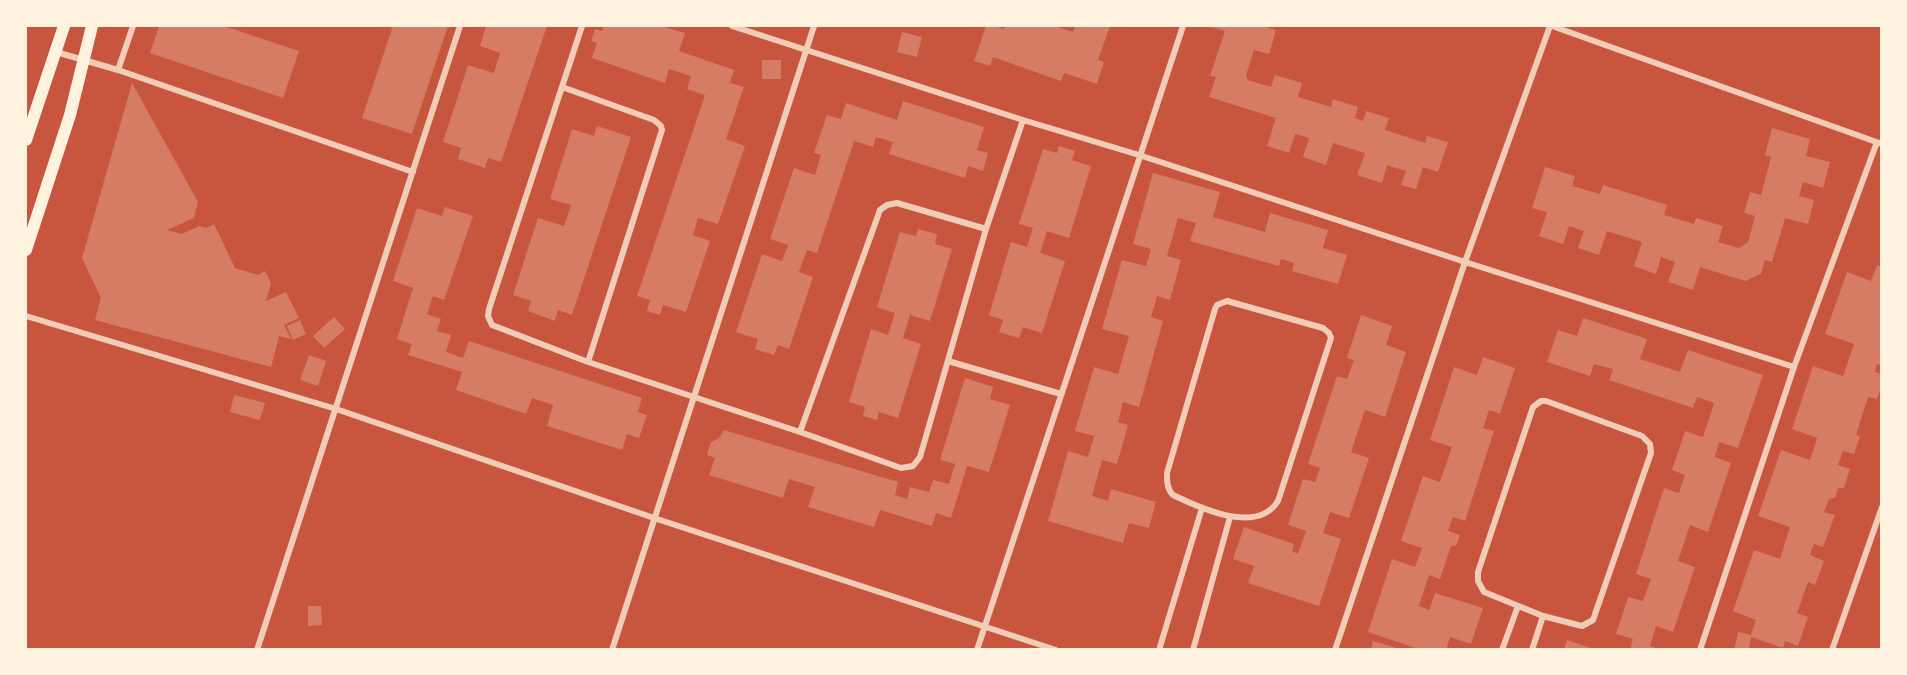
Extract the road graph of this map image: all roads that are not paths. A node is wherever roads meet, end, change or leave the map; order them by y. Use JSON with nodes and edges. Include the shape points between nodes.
{"nodes":[{"id":1,"x":63,"y":26,"type":"edge"},
{"id":2,"x":92,"y":26,"type":"edge"},
{"id":3,"x":133,"y":26,"type":"edge"},
{"id":4,"x":460,"y":26,"type":"edge"},
{"id":5,"x":582,"y":26,"type":"edge"},
{"id":6,"x":732,"y":26,"type":"edge"},
{"id":7,"x":814,"y":26,"type":"edge"},
{"id":8,"x":1183,"y":26,"type":"edge"},
{"id":9,"x":1551,"y":26,"type":"edge"},
{"id":10,"x":806,"y":49,"type":"junction"},
{"id":11,"x":54,"y":51,"type":"junction"},
{"id":12,"x":84,"y":60,"type":"junction"},
{"id":13,"x":118,"y":70,"type":"junction"},
{"id":14,"x":562,"y":87,"type":"junction"},
{"id":15,"x":1023,"y":120,"type":"junction"},
{"id":16,"x":26,"y":140,"type":"edge"},
{"id":17,"x":1879,"y":143,"type":"edge"},
{"id":18,"x":1139,"y":154,"type":"junction"},
{"id":19,"x":413,"y":172,"type":"junction"},
{"id":20,"x":986,"y":229,"type":"junction"},
{"id":21,"x":26,"y":250,"type":"edge"},
{"id":22,"x":1465,"y":262,"type":"junction"},
{"id":23,"x":26,"y":316,"type":"edge"},
{"id":24,"x":948,"y":361,"type":"junction"},
{"id":25,"x":588,"y":362,"type":"junction"},
{"id":26,"x":1794,"y":366,"type":"junction"},
{"id":27,"x":1061,"y":394,"type":"junction"},
{"id":28,"x":692,"y":398,"type":"junction"},
{"id":29,"x":336,"y":409,"type":"junction"},
{"id":30,"x":800,"y":432,"type":"junction"},
{"id":31,"x":1881,"y":507,"type":"edge"},
{"id":32,"x":1202,"y":508,"type":"junction"},
{"id":33,"x":1230,"y":517,"type":"junction"},
{"id":34,"x":654,"y":518,"type":"junction"},
{"id":35,"x":1518,"y":606,"type":"junction"},
{"id":36,"x":1543,"y":616,"type":"junction"},
{"id":37,"x":985,"y":627,"type":"junction"},
{"id":38,"x":257,"y":650,"type":"edge"},
{"id":39,"x":612,"y":650,"type":"edge"},
{"id":40,"x":978,"y":650,"type":"edge"},
{"id":41,"x":1056,"y":650,"type":"edge"},
{"id":42,"x":1160,"y":650,"type":"edge"},
{"id":43,"x":1193,"y":650,"type":"edge"},
{"id":44,"x":1335,"y":650,"type":"edge"},
{"id":45,"x":1502,"y":650,"type":"edge"},
{"id":46,"x":1532,"y":650,"type":"edge"},
{"id":47,"x":1700,"y":650,"type":"edge"},
{"id":48,"x":1832,"y":650,"type":"edge"}],
"edges":[{"from":1,"to":11,"type":"main road"},
{"from":2,"to":12,"type":"main road"},
{"from":3,"to":13,"type":"street"},
{"from":4,"to":19,"type":"street"},
{"from":5,"to":14,"type":"street"},
{"from":6,"to":10,"type":"street"},
{"from":7,"to":10,"type":"street"},
{"from":8,"to":18,"type":"street"},
{"from":9,"to":17,"type":"street"},
{"from":9,"to":22,"type":"street"},
{"from":10,"to":15,"type":"street"},
{"from":10,"to":28,"type":"street"},
{"from":11,"to":12,"type":"street"},
{"from":11,"to":16,"type":"main road"},
{"from":12,"to":13,"type":"street"},
{"from":12,"to":21,"type":"main road"},
{"from":13,"to":19,"type":"street"},
{"from":14,"to":25,"type":"street","via":[[488,316],[497,329]]},
{"from":14,"to":25,"type":"street","via":[[654,120],[662,130]]},
{"from":15,"to":18,"type":"street"},
{"from":15,"to":20,"type":"street"},
{"from":17,"to":26,"type":"street"},
{"from":18,"to":22,"type":"street"},
{"from":18,"to":27,"type":"street"},
{"from":19,"to":29,"type":"street"},
{"from":20,"to":24,"type":"street"},
{"from":20,"to":30,"type":"street","via":[[897,203],[880,210]]},
{"from":22,"to":26,"type":"street"},
{"from":22,"to":44,"type":"street"},
{"from":23,"to":29,"type":"street"},
{"from":24,"to":27,"type":"street"},
{"from":24,"to":30,"type":"street","via":[[920,457],[913,466],[896,467]]},
{"from":25,"to":28,"type":"street"},
{"from":26,"to":47,"type":"street"},
{"from":27,"to":37,"type":"street"},
{"from":28,"to":30,"type":"street"},
{"from":28,"to":34,"type":"street"},
{"from":29,"to":34,"type":"street"},
{"from":29,"to":38,"type":"street"},
{"from":31,"to":48,"type":"street"},
{"from":32,"to":33,"type":"street"},
{"from":32,"to":33,"type":"street","via":[[1170,492],[1167,473],[1217,305],[1227,301],[1323,328],[1329,333],[1330,344],[1278,501],[1260,515]]},
{"from":32,"to":42,"type":"street"},
{"from":33,"to":43,"type":"street"},
{"from":34,"to":37,"type":"street"},
{"from":34,"to":39,"type":"street"},
{"from":35,"to":36,"type":"street"},
{"from":35,"to":36,"type":"street","via":[[1484,592],[1478,572],[1533,406],[1546,401],[1642,436],[1650,444],[1651,453],[1593,620],[1582,626]]},
{"from":35,"to":45,"type":"street"},
{"from":36,"to":46,"type":"street"},
{"from":37,"to":40,"type":"street"},
{"from":37,"to":41,"type":"street"}]}
